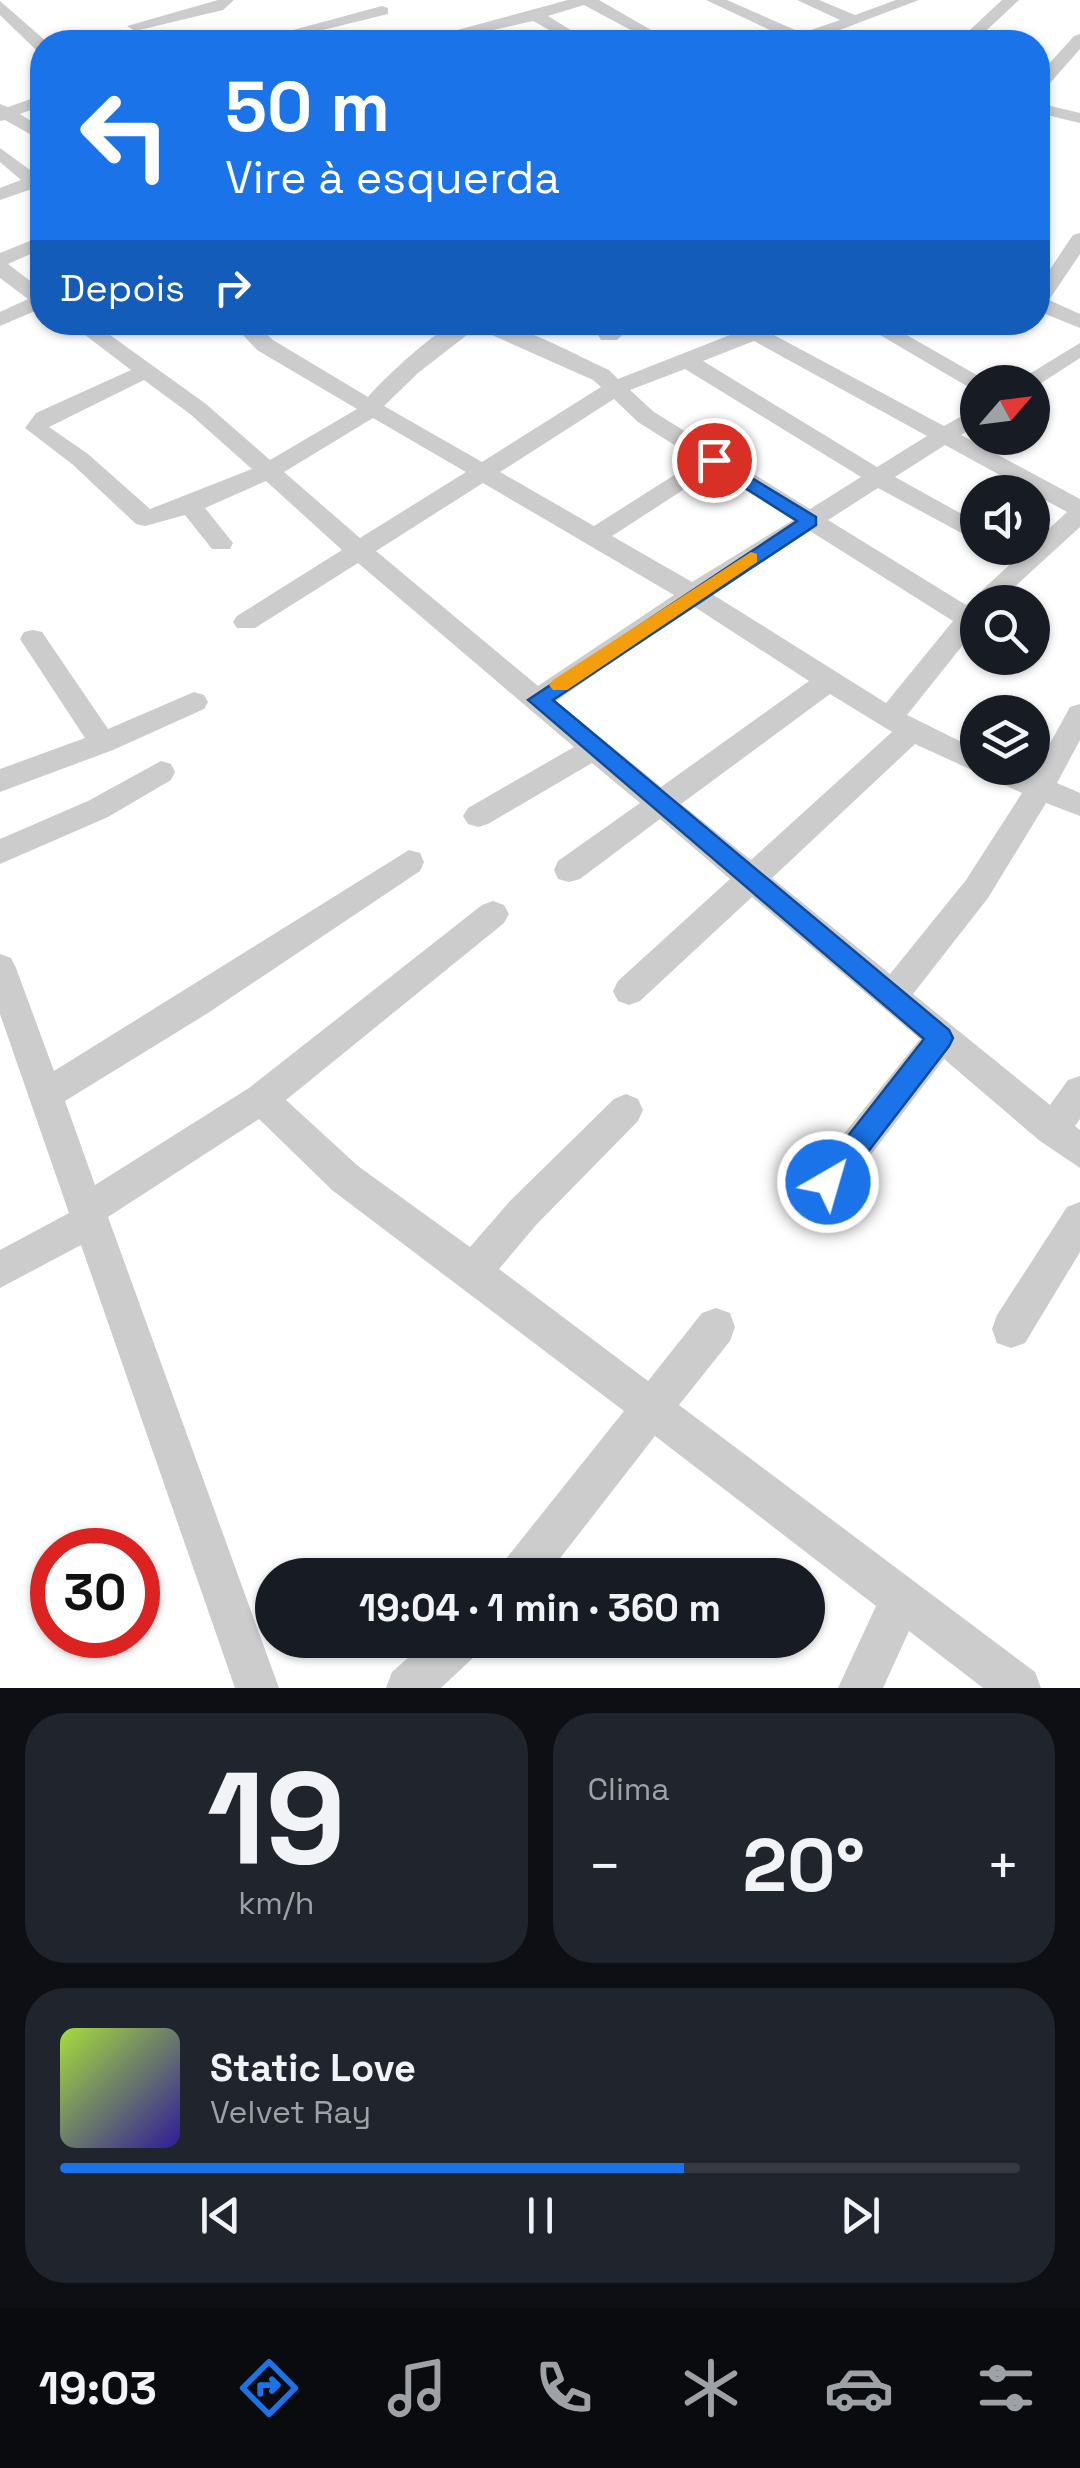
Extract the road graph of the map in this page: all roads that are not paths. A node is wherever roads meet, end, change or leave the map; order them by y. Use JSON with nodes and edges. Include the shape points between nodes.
{"nodes":[{"id":1,"x":226,"y":0,"type":"edge"},
{"id":2,"x":358,"y":0,"type":"edge"},
{"id":3,"x":586,"y":0,"type":"edge"},
{"id":4,"x":714,"y":0,"type":"edge"},
{"id":5,"x":805,"y":0,"type":"edge"},
{"id":6,"x":911,"y":0,"type":"edge"},
{"id":7,"x":1011,"y":0,"type":"edge"},
{"id":8,"x":0,"y":6,"type":"edge"},
{"id":9,"x":382,"y":11,"type":"junction"},
{"id":10,"x":534,"y":15,"type":"junction"},
{"id":11,"x":400,"y":20,"type":"dead end"},
{"id":12,"x":856,"y":21,"type":"junction"},
{"id":13,"x":135,"y":26,"type":"dead end"},
{"id":14,"x":305,"y":30,"type":"edge"},
{"id":15,"x":466,"y":30,"type":"edge"},
{"id":16,"x":561,"y":30,"type":"edge"},
{"id":17,"x":642,"y":30,"type":"edge"},
{"id":18,"x":775,"y":30,"type":"edge"},
{"id":19,"x":829,"y":30,"type":"edge"},
{"id":20,"x":979,"y":30,"type":"edge"},
{"id":21,"x":30,"y":35,"type":"edge"},
{"id":22,"x":1080,"y":39,"type":"edge"},
{"id":23,"x":1050,"y":73,"type":"edge"},
{"id":24,"x":30,"y":104,"type":"edge"},
{"id":25,"x":1050,"y":111,"type":"edge"},
{"id":26,"x":2,"y":113,"type":"edge"},
{"id":27,"x":1080,"y":118,"type":"edge"},
{"id":28,"x":30,"y":129,"type":"edge"},
{"id":29,"x":0,"y":153,"type":"edge"},
{"id":30,"x":30,"y":176,"type":"edge"},
{"id":31,"x":30,"y":186,"type":"edge"},
{"id":32,"x":0,"y":194,"type":"edge"},
{"id":33,"x":1080,"y":240,"type":"edge"},
{"id":34,"x":30,"y":247,"type":"edge"},
{"id":35,"x":0,"y":260,"type":"edge"},
{"id":36,"x":0,"y":268,"type":"edge"},
{"id":37,"x":1050,"y":284,"type":"edge"},
{"id":38,"x":30,"y":290,"type":"edge"},
{"id":39,"x":30,"y":305,"type":"edge"},
{"id":40,"x":1050,"y":308,"type":"edge"},
{"id":41,"x":0,"y":320,"type":"edge"},
{"id":42,"x":1080,"y":322,"type":"edge"},
{"id":43,"x":96,"y":335,"type":"edge"},
{"id":44,"x":255,"y":335,"type":"edge"},
{"id":45,"x":452,"y":335,"type":"edge"},
{"id":46,"x":512,"y":335,"type":"edge"},
{"id":47,"x":750,"y":335,"type":"edge"},
{"id":48,"x":759,"y":335,"type":"edge"},
{"id":49,"x":891,"y":335,"type":"edge"},
{"id":50,"x":1080,"y":349,"type":"edge"},
{"id":51,"x":686,"y":360,"type":"junction"},
{"id":52,"x":1050,"y":368,"type":"edge"},
{"id":53,"x":146,"y":372,"type":"junction"},
{"id":54,"x":960,"y":374,"type":"edge"},
{"id":55,"x":616,"y":388,"type":"junction"},
{"id":56,"x":372,"y":406,"type":"junction"},
{"id":57,"x":960,"y":426,"type":"edge"},
{"id":58,"x":944,"y":436,"type":"junction"},
{"id":59,"x":714,"y":460,"type":"junction"},
{"id":60,"x":268,"y":470,"type":"junction"},
{"id":61,"x":481,"y":474,"type":"junction"},
{"id":62,"x":878,"y":478,"type":"junction"},
{"id":63,"x":188,"y":504,"type":"junction"},
{"id":64,"x":1080,"y":511,"type":"edge"},
{"id":65,"x":810,"y":521,"type":"junction"},
{"id":66,"x":960,"y":524,"type":"edge"},
{"id":67,"x":592,"y":538,"type":"junction"},
{"id":68,"x":1050,"y":539,"type":"edge"},
{"id":69,"x":221,"y":543,"type":"dead end"},
{"id":70,"x":362,"y":551,"type":"junction"},
{"id":71,"x":1022,"y":565,"type":"edge"},
{"id":72,"x":1002,"y":585,"type":"edge"},
{"id":73,"x":693,"y":594,"type":"junction"},
{"id":74,"x":960,"y":601,"type":"edge"},
{"id":75,"x":246,"y":622,"type":"dead end"},
{"id":76,"x":960,"y":634,"type":"edge"},
{"id":77,"x":33,"y":639,"type":"dead end"},
{"id":78,"x":827,"y":682,"type":"junction"},
{"id":79,"x":538,"y":700,"type":"junction"},
{"id":80,"x":194,"y":702,"type":"dead end"},
{"id":81,"x":1080,"y":714,"type":"edge"},
{"id":82,"x":901,"y":724,"type":"junction"},
{"id":83,"x":103,"y":743,"type":"junction"},
{"id":84,"x":596,"y":747,"type":"junction"},
{"id":85,"x":960,"y":753,"type":"edge"},
{"id":86,"x":162,"y":772,"type":"dead end"},
{"id":87,"x":0,"y":780,"type":"edge"},
{"id":88,"x":1031,"y":785,"type":"edge"},
{"id":89,"x":1038,"y":788,"type":"junction"},
{"id":90,"x":660,"y":804,"type":"junction"},
{"id":91,"x":1080,"y":806,"type":"edge"},
{"id":92,"x":478,"y":816,"type":"dead end"},
{"id":93,"x":0,"y":852,"type":"edge"},
{"id":94,"x":408,"y":862,"type":"dead end"},
{"id":95,"x":569,"y":870,"type":"dead end"},
{"id":96,"x":754,"y":879,"type":"junction"},
{"id":97,"x":493,"y":914,"type":"dead end"},
{"id":98,"x":1,"y":972,"type":"edge"},
{"id":99,"x":629,"y":992,"type":"dead end"},
{"id":100,"x":892,"y":996,"type":"junction"},
{"id":101,"x":940,"y":1038,"type":"junction"},
{"id":102,"x":1080,"y":1091,"type":"edge"},
{"id":103,"x":46,"y":1094,"type":"junction"},
{"id":104,"x":261,"y":1099,"type":"junction"},
{"id":105,"x":626,"y":1110,"type":"dead end"},
{"id":106,"x":1052,"y":1130,"type":"junction"},
{"id":107,"x":1080,"y":1152,"type":"edge"},
{"id":108,"x":828,"y":1182,"type":"dead end"},
{"id":109,"x":90,"y":1215,"type":"junction"},
{"id":110,"x":1080,"y":1219,"type":"edge"},
{"id":111,"x":0,"y":1270,"type":"edge"},
{"id":112,"x":473,"y":1272,"type":"junction"},
{"id":113,"x":716,"y":1327,"type":"dead end"},
{"id":114,"x":1011,"y":1329,"type":"dead end"},
{"id":115,"x":652,"y":1408,"type":"junction"},
{"id":116,"x":533,"y":1558,"type":"edge"},
{"id":117,"x":903,"y":1596,"type":"junction"},
{"id":118,"x":441,"y":1658,"type":"edge"},
{"id":119,"x":257,"y":1688,"type":"edge"},
{"id":120,"x":408,"y":1688,"type":"edge"},
{"id":121,"x":860,"y":1688,"type":"edge"},
{"id":122,"x":1019,"y":1688,"type":"edge"}],
"edges":[{"from":1,"to":13,"type":"street"},
{"from":2,"to":9,"type":"street"},
{"from":3,"to":10,"type":"street"},
{"from":3,"to":17,"type":"street"},
{"from":4,"to":18,"type":"street"},
{"from":5,"to":12,"type":"street"},
{"from":6,"to":12,"type":"street"},
{"from":7,"to":20,"type":"street"},
{"from":8,"to":21,"type":"street"},
{"from":9,"to":11,"type":"street"},
{"from":9,"to":14,"type":"street"},
{"from":10,"to":15,"type":"street"},
{"from":10,"to":16,"type":"street"},
{"from":12,"to":19,"type":"street"},
{"from":22,"to":23,"type":"street"},
{"from":24,"to":26,"type":"street"},
{"from":25,"to":27,"type":"street"},
{"from":26,"to":28,"type":"street"},
{"from":29,"to":30,"type":"street"},
{"from":31,"to":32,"type":"street"},
{"from":33,"to":37,"type":"street"},
{"from":34,"to":35,"type":"street"},
{"from":36,"to":38,"type":"street"},
{"from":39,"to":41,"type":"street"},
{"from":40,"to":42,"type":"street"},
{"from":43,"to":53,"type":"street"},
{"from":44,"to":56,"type":"street"},
{"from":45,"to":56,"type":"street"},
{"from":46,"to":55,"type":"street","via":[[594,371]]},
{"from":47,"to":51,"type":"street"},
{"from":48,"to":58,"type":"street"},
{"from":49,"to":54,"type":"street"},
{"from":50,"to":52,"type":"street"},
{"from":51,"to":55,"type":"street"},
{"from":51,"to":62,"type":"street"},
{"from":53,"to":60,"type":"street"},
{"from":53,"to":63,"type":"street","via":[[44,418],[36,428],[139,517]]},
{"from":55,"to":59,"type":"street","via":[[633,408]]},
{"from":55,"to":61,"type":"street"},
{"from":56,"to":60,"type":"street","via":[[356,422]]},
{"from":56,"to":61,"type":"street"},
{"from":57,"to":58,"type":"street"},
{"from":58,"to":62,"type":"street"},
{"from":58,"to":64,"type":"street"},
{"from":59,"to":65,"type":"street"},
{"from":59,"to":67,"type":"street"},
{"from":60,"to":63,"type":"street"},
{"from":60,"to":70,"type":"street"},
{"from":61,"to":67,"type":"street"},
{"from":61,"to":70,"type":"street"},
{"from":62,"to":65,"type":"street"},
{"from":62,"to":66,"type":"street"},
{"from":63,"to":69,"type":"street"},
{"from":64,"to":68,"type":"street"},
{"from":65,"to":73,"type":"street"},
{"from":65,"to":74,"type":"street"},
{"from":67,"to":73,"type":"street"},
{"from":70,"to":75,"type":"street"},
{"from":70,"to":79,"type":"street"},
{"from":71,"to":72,"type":"street"},
{"from":73,"to":78,"type":"street"},
{"from":73,"to":79,"type":"street"},
{"from":76,"to":82,"type":"street"},
{"from":77,"to":83,"type":"street"},
{"from":78,"to":82,"type":"street"},
{"from":78,"to":90,"type":"street"},
{"from":79,"to":84,"type":"street"},
{"from":80,"to":83,"type":"street"},
{"from":81,"to":89,"type":"street"},
{"from":82,"to":85,"type":"street"},
{"from":82,"to":96,"type":"street"},
{"from":83,"to":87,"type":"street"},
{"from":84,"to":90,"type":"street"},
{"from":84,"to":92,"type":"street"},
{"from":86,"to":93,"type":"street"},
{"from":88,"to":89,"type":"street"},
{"from":89,"to":91,"type":"street"},
{"from":89,"to":100,"type":"street","via":[[976,890]]},
{"from":90,"to":95,"type":"street"},
{"from":90,"to":96,"type":"street"},
{"from":94,"to":103,"type":"street"},
{"from":96,"to":99,"type":"street"},
{"from":96,"to":100,"type":"street"},
{"from":97,"to":104,"type":"street"},
{"from":98,"to":103,"type":"street"},
{"from":100,"to":101,"type":"street"},
{"from":101,"to":106,"type":"street"},
{"from":101,"to":108,"type":"street"},
{"from":102,"to":106,"type":"street"},
{"from":103,"to":109,"type":"street"},
{"from":104,"to":109,"type":"street"},
{"from":104,"to":112,"type":"street","via":[[345,1178]]},
{"from":105,"to":112,"type":"street"},
{"from":106,"to":107,"type":"street"},
{"from":109,"to":111,"type":"street"},
{"from":109,"to":119,"type":"street"},
{"from":110,"to":114,"type":"street"},
{"from":112,"to":115,"type":"street"},
{"from":113,"to":115,"type":"street"},
{"from":115,"to":116,"type":"street"},
{"from":115,"to":117,"type":"street"},
{"from":117,"to":121,"type":"street"},
{"from":117,"to":122,"type":"street"},
{"from":118,"to":120,"type":"street"}]}
